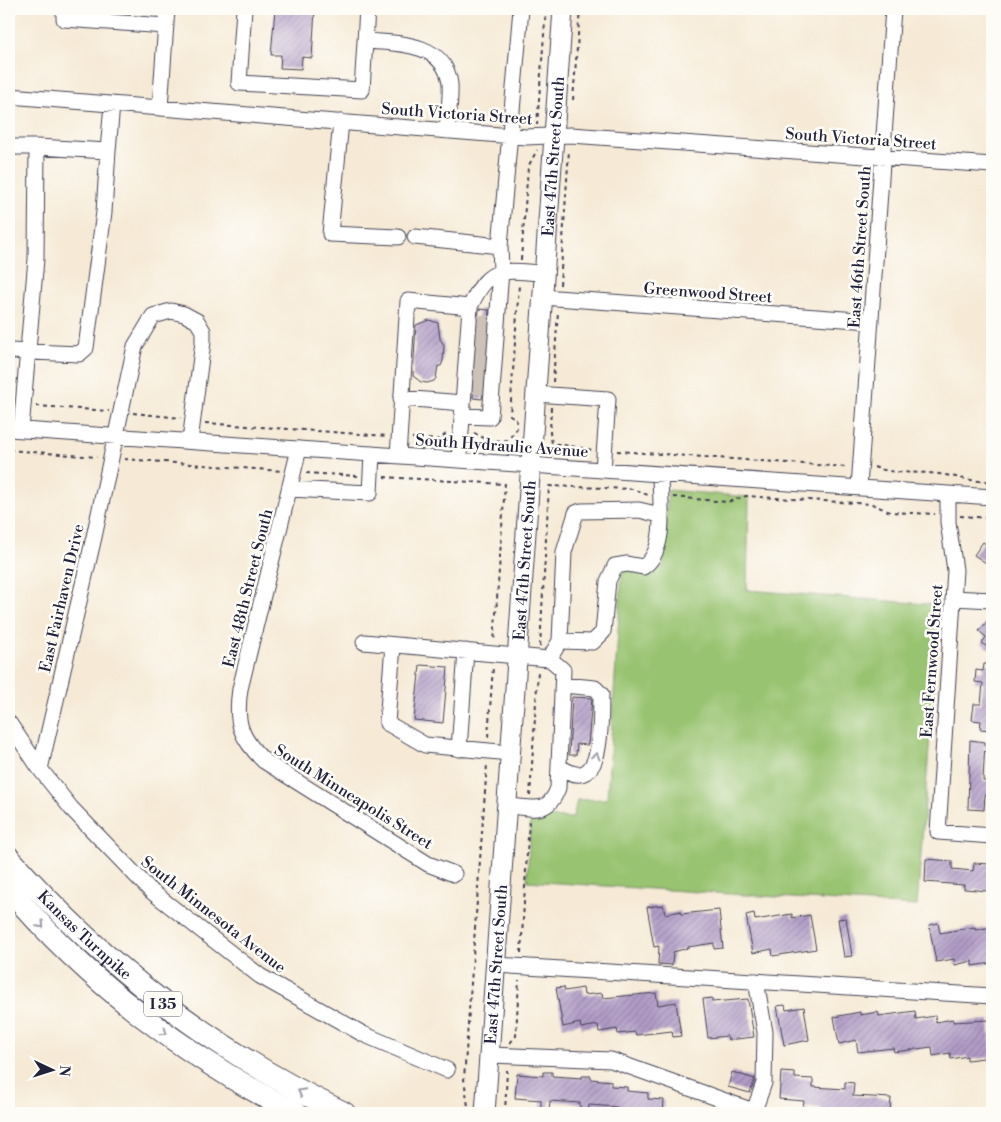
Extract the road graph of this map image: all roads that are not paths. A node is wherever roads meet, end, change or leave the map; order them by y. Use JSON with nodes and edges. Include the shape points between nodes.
{"nodes":[{"id":1,"x":64,"y":9,"type":"edge"},
{"id":2,"x":167,"y":9,"type":"edge"},
{"id":3,"x":244,"y":9,"type":"edge"},
{"id":4,"x":368,"y":9,"type":"edge"},
{"id":5,"x":521,"y":9,"type":"edge"},
{"id":6,"x":564,"y":9,"type":"edge"},
{"id":7,"x":893,"y":9,"type":"edge"},
{"id":8,"x":166,"y":26,"type":"junction"},
{"id":9,"x":365,"y":41,"type":"junction"},
{"id":10,"x":9,"y":96,"type":"edge"},
{"id":11,"x":112,"y":104,"type":"junction"},
{"id":12,"x":160,"y":108,"type":"junction"},
{"id":13,"x":340,"y":122,"type":"junction"},
{"id":14,"x":447,"y":131,"type":"junction"},
{"id":15,"x":511,"y":136,"type":"junction"},
{"id":16,"x":554,"y":136,"type":"junction"},
{"id":17,"x":9,"y":147,"type":"edge"},
{"id":18,"x":36,"y":147,"type":"junction"},
{"id":19,"x":108,"y":151,"type":"junction"},
{"id":20,"x":883,"y":157,"type":"junction"},
{"id":21,"x":992,"y":165,"type":"edge"},
{"id":22,"x":398,"y":237,"type":"dead end"},
{"id":23,"x":415,"y":238,"type":"dead end"},
{"id":24,"x":500,"y":246,"type":"junction"},
{"id":25,"x":501,"y":270,"type":"junction"},
{"id":26,"x":544,"y":273,"type":"junction"},
{"id":27,"x":551,"y":298,"type":"junction"},
{"id":28,"x":871,"y":321,"type":"junction"},
{"id":29,"x":469,"y":350,"type":"junction"},
{"id":30,"x":9,"y":351,"type":"edge"},
{"id":31,"x":28,"y":352,"type":"junction"},
{"id":32,"x":544,"y":394,"type":"junction"},
{"id":33,"x":402,"y":398,"type":"junction"},
{"id":34,"x":462,"y":409,"type":"junction"},
{"id":35,"x":15,"y":429,"type":"edge"},
{"id":36,"x":116,"y":436,"type":"junction"},
{"id":37,"x":190,"y":441,"type":"junction"},
{"id":38,"x":299,"y":449,"type":"junction"},
{"id":39,"x":372,"y":454,"type":"junction"},
{"id":40,"x":398,"y":456,"type":"junction"},
{"id":41,"x":459,"y":460,"type":"junction"},
{"id":42,"x":530,"y":465,"type":"junction"},
{"id":43,"x":604,"y":470,"type":"junction"},
{"id":44,"x":660,"y":474,"type":"junction"},
{"id":45,"x":858,"y":487,"type":"junction"},
{"id":46,"x":289,"y":489,"type":"junction"},
{"id":47,"x":948,"y":494,"type":"junction"},
{"id":48,"x":992,"y":497,"type":"edge"},
{"id":49,"x":660,"y":515,"type":"junction"},
{"id":50,"x":953,"y":598,"type":"junction"},
{"id":51,"x":992,"y":600,"type":"edge"},
{"id":52,"x":560,"y":641,"type":"junction"},
{"id":53,"x":364,"y":642,"type":"dead end"},
{"id":54,"x":393,"y":645,"type":"junction"},
{"id":55,"x":466,"y":651,"type":"junction"},
{"id":56,"x":516,"y":656,"type":"junction"},
{"id":57,"x":544,"y":658,"type":"junction"},
{"id":58,"x":563,"y":685,"type":"junction"},
{"id":59,"x":9,"y":724,"type":"edge"},
{"id":60,"x":244,"y":736,"type":"joint"},
{"id":61,"x":459,"y":749,"type":"junction"},
{"id":62,"x":510,"y":753,"type":"junction"},
{"id":63,"x":559,"y":766,"type":"junction"},
{"id":64,"x":40,"y":769,"type":"junction"},
{"id":65,"x":507,"y":806,"type":"junction"},
{"id":66,"x":992,"y":836,"type":"edge"},
{"id":67,"x":9,"y":858,"type":"edge"},
{"id":68,"x":454,"y":874,"type":"dead end"},
{"id":69,"x":9,"y":889,"type":"edge"},
{"id":70,"x":496,"y":965,"type":"junction"},
{"id":71,"x":756,"y":981,"type":"junction"},
{"id":72,"x":992,"y":996,"type":"edge"},
{"id":73,"x":499,"y":1056,"type":"junction"},
{"id":74,"x":447,"y":1070,"type":"dead end"},
{"id":75,"x":757,"y":1112,"type":"edge"},
{"id":76,"x":296,"y":1113,"type":"edge"},
{"id":77,"x":344,"y":1113,"type":"edge"},
{"id":78,"x":486,"y":1113,"type":"edge"}],
"edges":[{"from":1,"to":8,"type":"street","via":[[64,20]]},
{"from":2,"to":8,"type":"street"},
{"from":3,"to":9,"type":"street","via":[[239,83],[362,90]]},
{"from":4,"to":9,"type":"street"},
{"from":5,"to":15,"type":"street"},
{"from":6,"to":16,"type":"main road","name":"East 47th Street South"},
{"from":7,"to":20,"type":"street","name":"East 46th Street South"},
{"from":8,"to":12,"type":"street"},
{"from":9,"to":14,"type":"street","via":[[408,43],[436,58],[446,70],[450,85]]},
{"from":10,"to":11,"type":"street","name":"South Victoria Street"},
{"from":11,"to":12,"type":"street","name":"South Victoria Street"},
{"from":11,"to":19,"type":"street"},
{"from":12,"to":13,"type":"street","name":"South Victoria Street"},
{"from":13,"to":14,"type":"street","name":"South Victoria Street"},
{"from":13,"to":22,"type":"street","via":[[330,234]]},
{"from":14,"to":15,"type":"street","name":"South Victoria Street"},
{"from":15,"to":16,"type":"street","name":"South Victoria Street"},
{"from":15,"to":24,"type":"street"},
{"from":16,"to":20,"type":"street","name":"South Victoria Street"},
{"from":16,"to":26,"type":"main road","name":"East 47th Street South"},
{"from":17,"to":18,"type":"street"},
{"from":18,"to":19,"type":"street"},
{"from":18,"to":31,"type":"street","via":[[36,259]]},
{"from":19,"to":31,"type":"street","via":[[104,212],[86,348],[79,354]]},
{"from":20,"to":21,"type":"street","name":"South Victoria Street"},
{"from":20,"to":28,"type":"street","name":"East 46th Street South"},
{"from":23,"to":24,"type":"street"},
{"from":24,"to":25,"type":"street"},
{"from":25,"to":26,"type":"street"},
{"from":25,"to":29,"type":"street","via":[[480,286]]},
{"from":25,"to":34,"type":"street","via":[[491,355],[490,417]]},
{"from":26,"to":27,"type":"main road","name":"East 47th Street South"},
{"from":27,"to":28,"type":"street","name":"Greenwood Street"},
{"from":27,"to":32,"type":"main road","name":"East 47th Street South"},
{"from":28,"to":45,"type":"street","name":"East 46th Street South"},
{"from":29,"to":33,"type":"street","via":[[408,301]]},
{"from":29,"to":34,"type":"street"},
{"from":30,"to":31,"type":"street"},
{"from":31,"to":35,"type":"street","via":[[24,405]]},
{"from":32,"to":42,"type":"main road","name":"East 47th Street South"},
{"from":32,"to":43,"type":"street","via":[[608,399]]},
{"from":33,"to":34,"type":"street"},
{"from":33,"to":40,"type":"street"},
{"from":34,"to":41,"type":"street"},
{"from":35,"to":36,"type":"street","name":"South Hydraulic Avenue"},
{"from":36,"to":37,"type":"street","name":"South Hydraulic Avenue"},
{"from":36,"to":37,"type":"street","name":"East Fairhaven Drive","via":[[135,346],[153,316],[170,311],[190,317],[203,331]]},
{"from":36,"to":64,"type":"street","name":"East Fairhaven Drive"},
{"from":37,"to":38,"type":"street","name":"South Hydraulic Avenue"},
{"from":38,"to":39,"type":"street","name":"South Hydraulic Avenue"},
{"from":38,"to":46,"type":"street","name":"East 48th Street South"},
{"from":39,"to":40,"type":"street","name":"South Hydraulic Avenue"},
{"from":39,"to":46,"type":"street","via":[[370,493]]},
{"from":40,"to":41,"type":"street","name":"South Hydraulic Avenue"},
{"from":41,"to":42,"type":"street","name":"South Hydraulic Avenue"},
{"from":42,"to":43,"type":"street","name":"South Hydraulic Avenue"},
{"from":42,"to":56,"type":"main road","name":"East 47th Street South"},
{"from":43,"to":44,"type":"street","name":"South Hydraulic Avenue"},
{"from":44,"to":45,"type":"street","name":"South Hydraulic Avenue"},
{"from":44,"to":49,"type":"street"},
{"from":45,"to":47,"type":"street","name":"South Hydraulic Avenue"},
{"from":46,"to":60,"type":"street","name":"East 48th Street South","via":[[240,689],[238,719]]},
{"from":47,"to":48,"type":"street","name":"South Hydraulic Avenue"},
{"from":47,"to":50,"type":"street","name":"East Fernwood Street"},
{"from":49,"to":52,"type":"street","via":[[655,556],[643,567],[615,566],[608,580],[603,632],[599,638],[593,642]]},
{"from":49,"to":52,"type":"street","via":[[639,510],[581,510],[576,513],[564,552]]},
{"from":50,"to":51,"type":"street"},
{"from":50,"to":66,"type":"street","name":"East Fernwood Street","via":[[938,832]]},
{"from":52,"to":57,"type":"street"},
{"from":53,"to":54,"type":"street"},
{"from":54,"to":55,"type":"street"},
{"from":54,"to":61,"type":"street","via":[[388,723],[425,745]]},
{"from":55,"to":56,"type":"street"},
{"from":55,"to":61,"type":"street"},
{"from":56,"to":57,"type":"street"},
{"from":56,"to":62,"type":"main road","name":"East 47th Street South"},
{"from":57,"to":58,"type":"street","via":[[563,670]]},
{"from":58,"to":63,"type":"street"},
{"from":63,"to":58,"type":"street","one_way":true,"via":[[578,774],[592,768],[598,757],[601,694],[595,688]]},
{"from":59,"to":64,"type":"street","name":"South Minnesota Avenue"},
{"from":60,"to":68,"type":"street","name":"South Minneapolis Street","via":[[264,761],[428,864]]},
{"from":61,"to":62,"type":"street"},
{"from":62,"to":65,"type":"main road","name":"East 47th Street South"},
{"from":63,"to":65,"type":"street","via":[[558,788],[553,802],[544,808]]},
{"from":64,"to":74,"type":"street","name":"South Minnesota Avenue","via":[[70,808],[137,879],[260,976],[363,1034]]},
{"from":65,"to":70,"type":"main road","name":"East 47th Street South"},
{"from":77,"to":67,"type":"highway","name":"Kansas Turnpike","number":"I 35","one_way":true,"via":[[260,1069],[184,1021],[101,953]]},
{"from":69,"to":76,"type":"highway","name":"Kansas Turnpike","number":"I 35","one_way":true,"via":[[54,939],[120,999],[194,1053]]},
{"from":70,"to":71,"type":"street"},
{"from":70,"to":73,"type":"main road","name":"East 47th Street South"},
{"from":71,"to":72,"type":"street"},
{"from":71,"to":75,"type":"street","via":[[765,1032],[764,1083]]},
{"from":73,"to":75,"type":"street","via":[[611,1060]]},
{"from":73,"to":78,"type":"main road","name":"East 47th Street South"}]}
